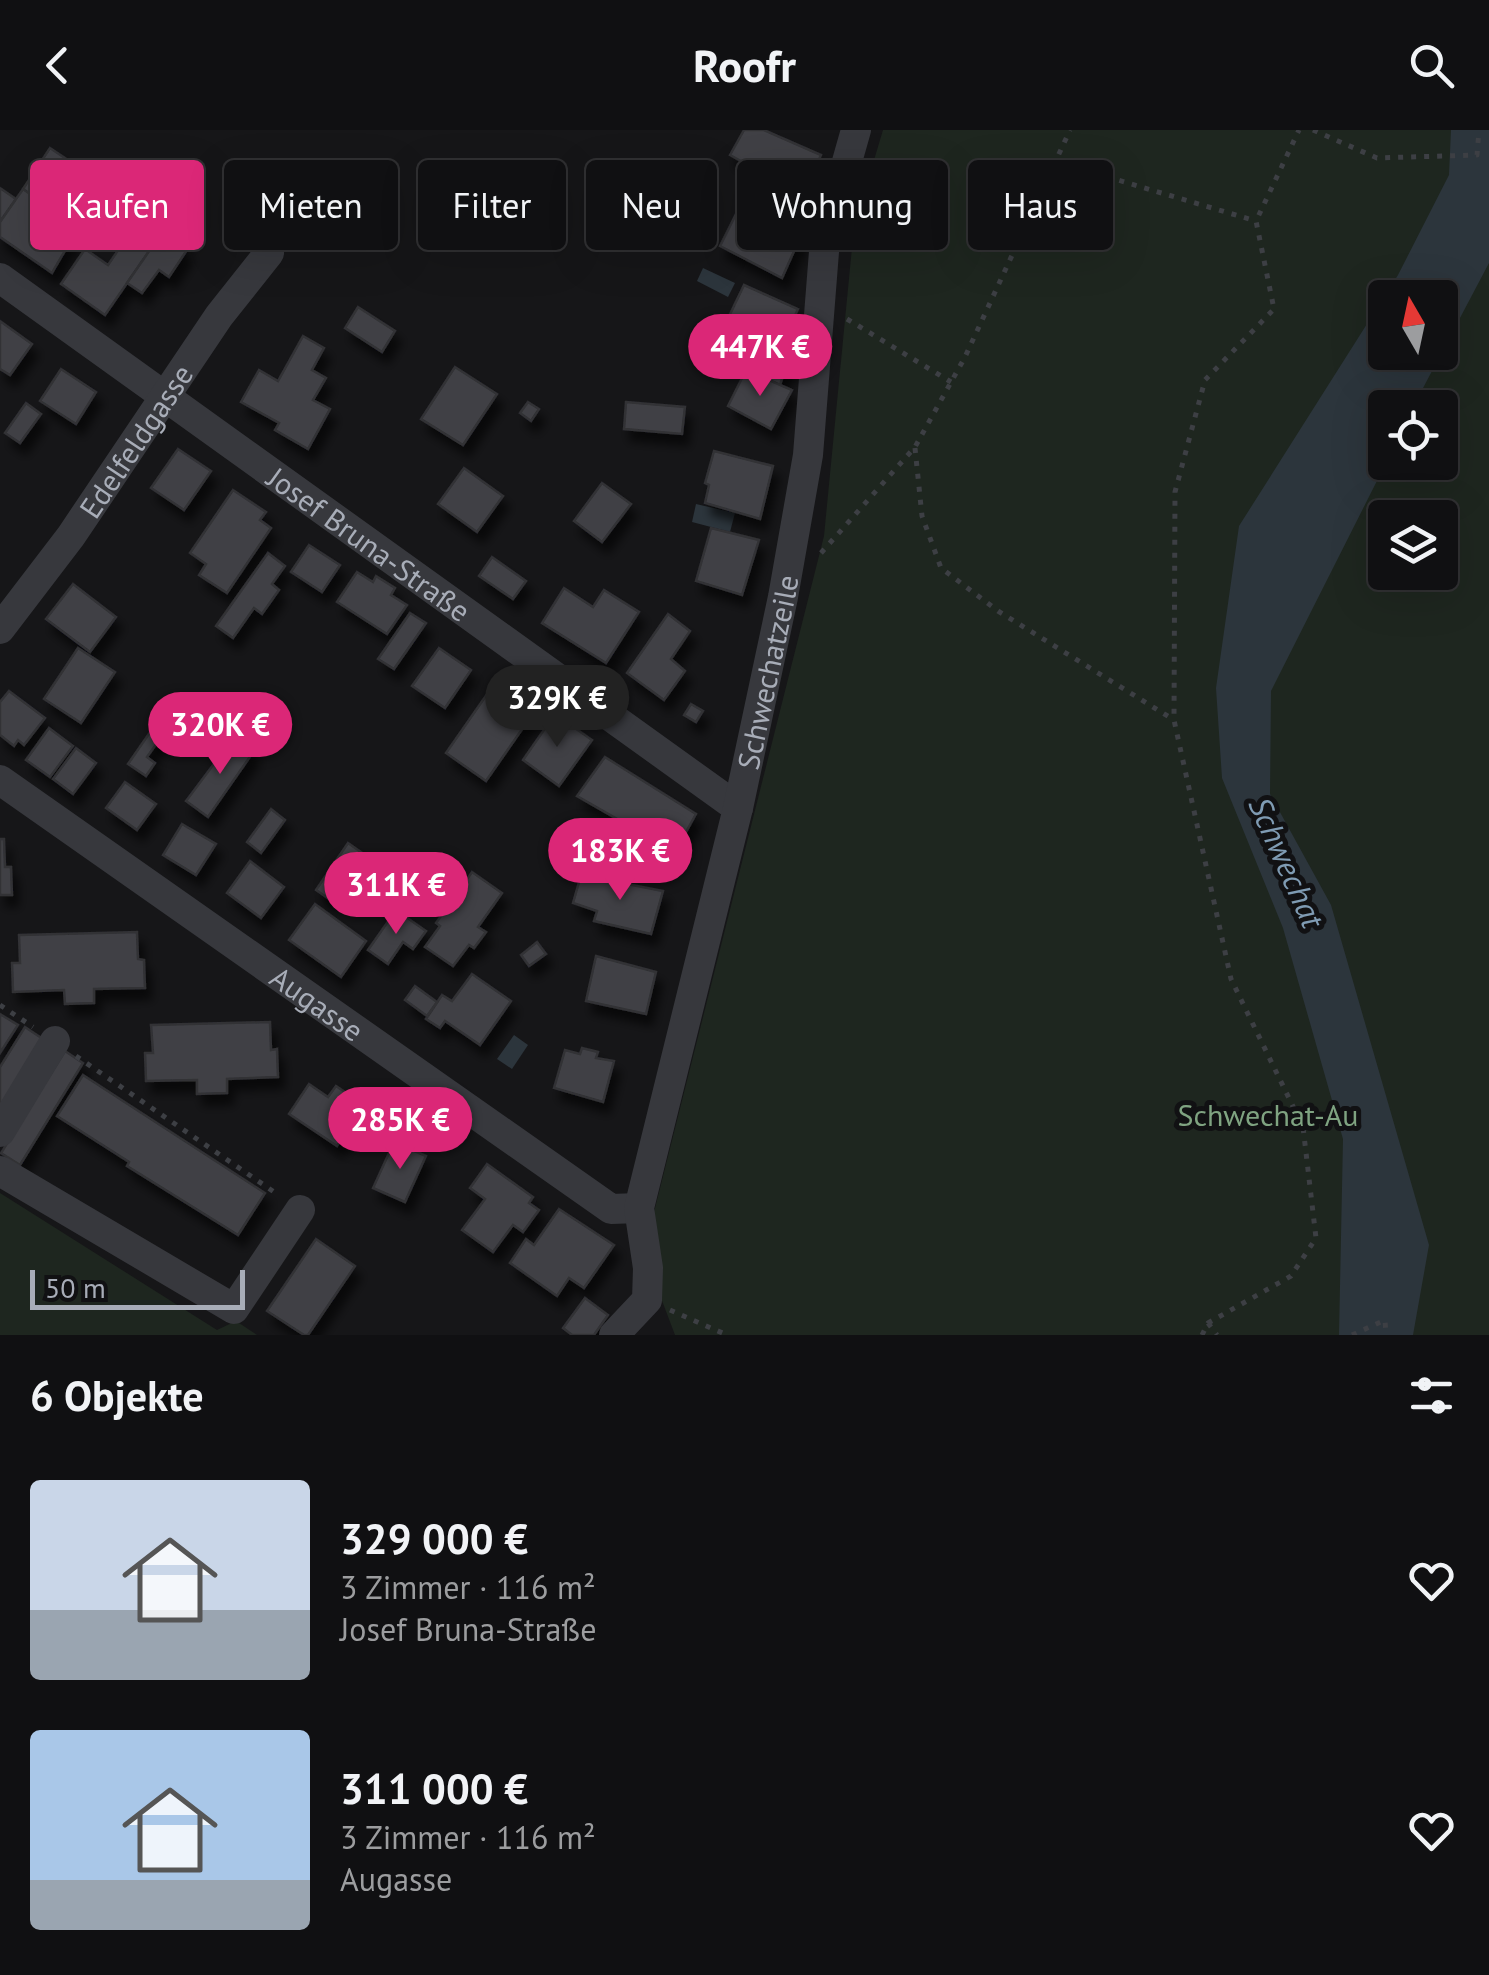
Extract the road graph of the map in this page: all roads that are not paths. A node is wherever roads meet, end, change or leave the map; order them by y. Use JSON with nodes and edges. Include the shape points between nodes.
{"nodes":[{"id":1,"x":856,"y":130,"type":"edge"},
{"id":2,"x":269,"y":253,"type":"dead end"},
{"id":3,"x":0,"y":278,"type":"edge"},
{"id":4,"x":166,"y":394,"type":"junction"},
{"id":5,"x":0,"y":628,"type":"edge"},
{"id":6,"x":0,"y":780,"type":"edge"},
{"id":7,"x":738,"y":808,"type":"junction"},
{"id":8,"x":55,"y":1041,"type":"road end"},
{"id":9,"x":0,"y":1132,"type":"edge"},
{"id":10,"x":0,"y":1171,"type":"edge"},
{"id":11,"x":639,"y":1208,"type":"junction"},
{"id":12,"x":300,"y":1210,"type":"road end"},
{"id":13,"x":614,"y":1335,"type":"edge"}],
"edges":[{"from":1,"to":7,"type":"street","name":"Schwechatzeile","via":[[825,239],[808,455]]},
{"from":2,"to":4,"type":"street","name":"Edelfeldgasse"},
{"from":3,"to":4,"type":"street","name":"Josef Bruna-Straße"},
{"from":4,"to":5,"type":"street","name":"Edelfeldgasse"},
{"from":4,"to":7,"type":"street","name":"Josef Bruna-Straße"},
{"from":6,"to":11,"type":"street","name":"Augasse","via":[[611,1209]]},
{"from":7,"to":11,"type":"street","name":"Schwechatzeile"},
{"from":8,"to":9,"type":"street"},
{"from":10,"to":12,"type":"street","via":[[234,1310]]},
{"from":11,"to":13,"type":"street","via":[[647,1300]]}]}
